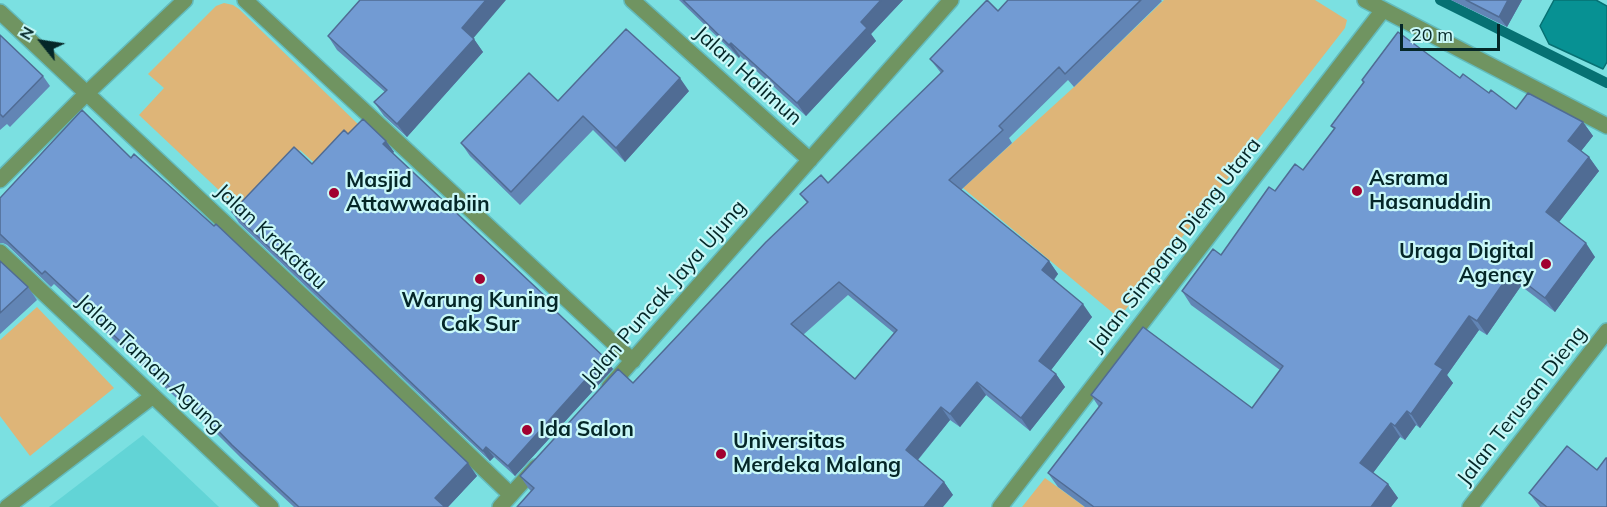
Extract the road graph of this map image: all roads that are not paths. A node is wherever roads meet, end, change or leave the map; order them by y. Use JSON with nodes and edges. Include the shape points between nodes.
{"nodes":[{"id":1,"x":185,"y":0,"type":"edge"},
{"id":2,"x":245,"y":0,"type":"edge"},
{"id":3,"x":632,"y":0,"type":"edge"},
{"id":4,"x":951,"y":0,"type":"edge"},
{"id":5,"x":1365,"y":0,"type":"edge"},
{"id":6,"x":1383,"y":10,"type":"junction"},
{"id":7,"x":0,"y":12,"type":"edge"},
{"id":8,"x":87,"y":93,"type":"junction"},
{"id":9,"x":1607,"y":126,"type":"edge"},
{"id":10,"x":810,"y":159,"type":"junction"},
{"id":11,"x":0,"y":180,"type":"edge"},
{"id":12,"x":0,"y":252,"type":"edge"},
{"id":13,"x":1607,"y":331,"type":"edge"},
{"id":14,"x":633,"y":361,"type":"junction"},
{"id":15,"x":602,"y":394,"type":"edge"},
{"id":16,"x":153,"y":396,"type":"junction"},
{"id":17,"x":549,"y":453,"type":"edge"},
{"id":18,"x":511,"y":495,"type":"junction"},
{"id":19,"x":7,"y":507,"type":"edge"},
{"id":20,"x":271,"y":507,"type":"edge"},
{"id":21,"x":500,"y":507,"type":"edge"},
{"id":22,"x":1000,"y":507,"type":"edge"},
{"id":23,"x":1470,"y":507,"type":"edge"}],
"edges":[{"from":1,"to":8,"type":"street"},
{"from":2,"to":14,"type":"street"},
{"from":3,"to":10,"type":"street","name":"Jalan Halimun"},
{"from":4,"to":10,"type":"street","name":"Jalan Puncak Jaya Ujung"},
{"from":5,"to":6,"type":"street"},
{"from":6,"to":9,"type":"street"},
{"from":6,"to":22,"type":"street","name":"Jalan Simpang Dieng Utara"},
{"from":7,"to":8,"type":"street","name":"Jalan Krakatau"},
{"from":8,"to":11,"type":"street"},
{"from":8,"to":18,"type":"street","name":"Jalan Krakatau"},
{"from":10,"to":14,"type":"street","name":"Jalan Puncak Jaya Ujung"},
{"from":12,"to":16,"type":"street","name":"Jalan Taman Agung"},
{"from":13,"to":23,"type":"street","name":"Jalan Terusan Dieng"},
{"from":14,"to":15,"type":"street","name":"Jalan Puncak Jaya Ujung"},
{"from":16,"to":19,"type":"street"},
{"from":16,"to":20,"type":"street","name":"Jalan Taman Agung"},
{"from":17,"to":18,"type":"street"},
{"from":18,"to":21,"type":"street"}]}
